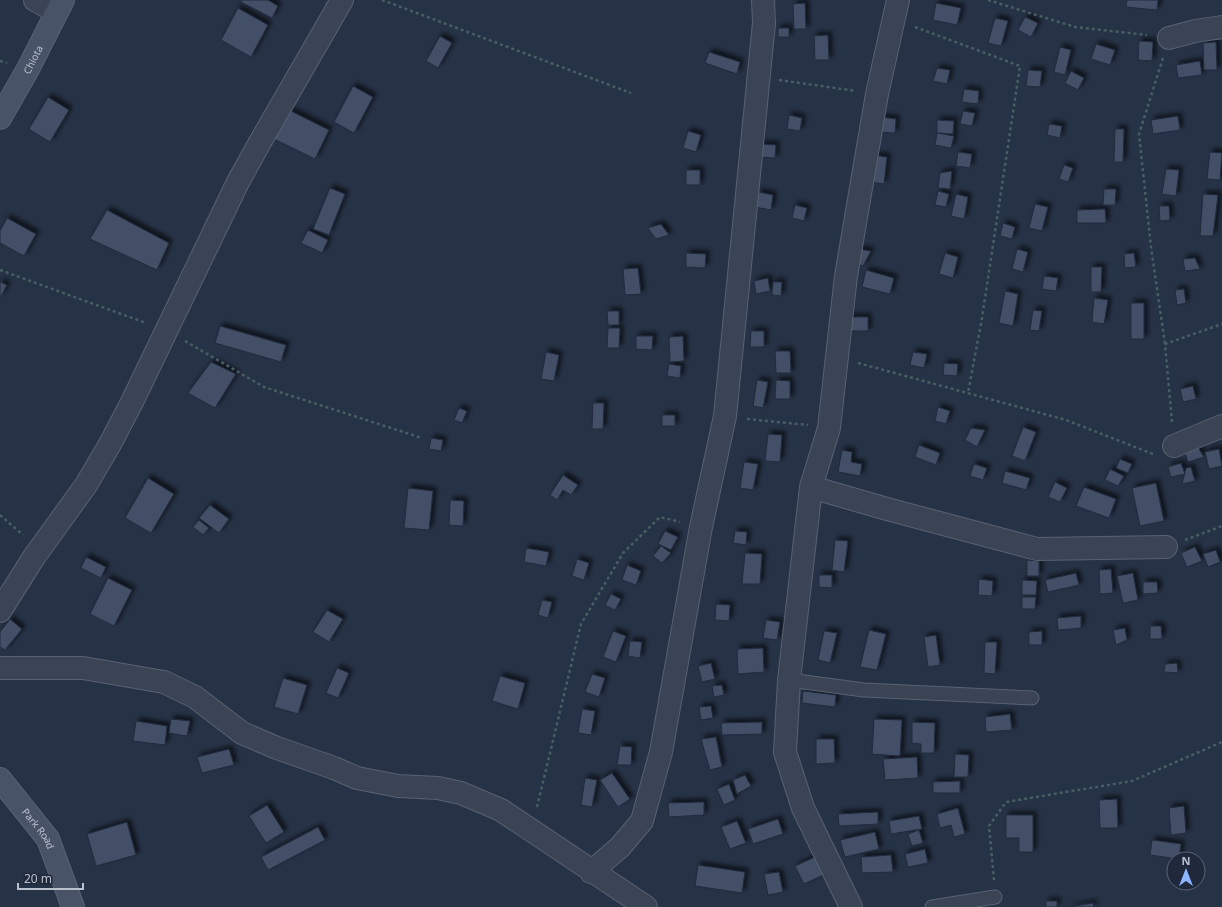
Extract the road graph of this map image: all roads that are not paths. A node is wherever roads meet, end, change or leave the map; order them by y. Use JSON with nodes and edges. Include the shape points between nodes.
{"nodes":[{"id":1,"x":35,"y":0,"type":"edge"},
{"id":2,"x":342,"y":0,"type":"edge"},
{"id":3,"x":763,"y":0,"type":"edge"},
{"id":4,"x":60,"y":6,"type":"edge"},
{"id":5,"x":896,"y":10,"type":"edge"},
{"id":6,"x":1222,"y":27,"type":"edge"},
{"id":7,"x":1169,"y":38,"type":"road end"},
{"id":8,"x":0,"y":118,"type":"edge"},
{"id":9,"x":1222,"y":426,"type":"edge"},
{"id":10,"x":1174,"y":446,"type":"road end"},
{"id":11,"x":811,"y":487,"type":"junction"},
{"id":12,"x":1166,"y":547,"type":"road end"},
{"id":13,"x":0,"y":611,"type":"edge"},
{"id":14,"x":0,"y":668,"type":"edge"},
{"id":15,"x":789,"y":680,"type":"junction"},
{"id":16,"x":1032,"y":698,"type":"dead end"},
{"id":17,"x":0,"y":779,"type":"edge"},
{"id":18,"x":591,"y":872,"type":"junction"},
{"id":19,"x":995,"y":897,"type":"road end"},
{"id":20,"x":73,"y":907,"type":"edge"},
{"id":21,"x":646,"y":907,"type":"edge"},
{"id":22,"x":851,"y":907,"type":"edge"},
{"id":23,"x":932,"y":907,"type":"edge"}],
"edges":[{"from":1,"to":4,"type":"street"},
{"from":2,"to":13,"type":"street","via":[[255,150],[106,451]]},
{"from":3,"to":18,"type":"street","via":[[764,23],[759,78],[725,416],[701,527],[661,752],[642,820],[620,847]]},
{"from":4,"to":8,"type":"street","name":"Chiota"},
{"from":5,"to":11,"type":"street","via":[[876,94],[846,276],[829,428]]},
{"from":6,"to":7,"type":"street","via":[[1195,30]]},
{"from":9,"to":10,"type":"street"},
{"from":11,"to":12,"type":"street","via":[[1037,549]]},
{"from":11,"to":15,"type":"street"},
{"from":14,"to":18,"type":"street","via":[[83,668],[164,682],[195,697],[242,733],[277,748],[357,778],[398,786],[438,788],[461,793],[501,810]]},
{"from":15,"to":16,"type":"lane","via":[[864,690]]},
{"from":15,"to":22,"type":"street","via":[[785,752],[803,808]]},
{"from":17,"to":20,"type":"street","name":"Park Road","via":[[48,839]]},
{"from":18,"to":21,"type":"street"},
{"from":19,"to":23,"type":"lane"}]}
